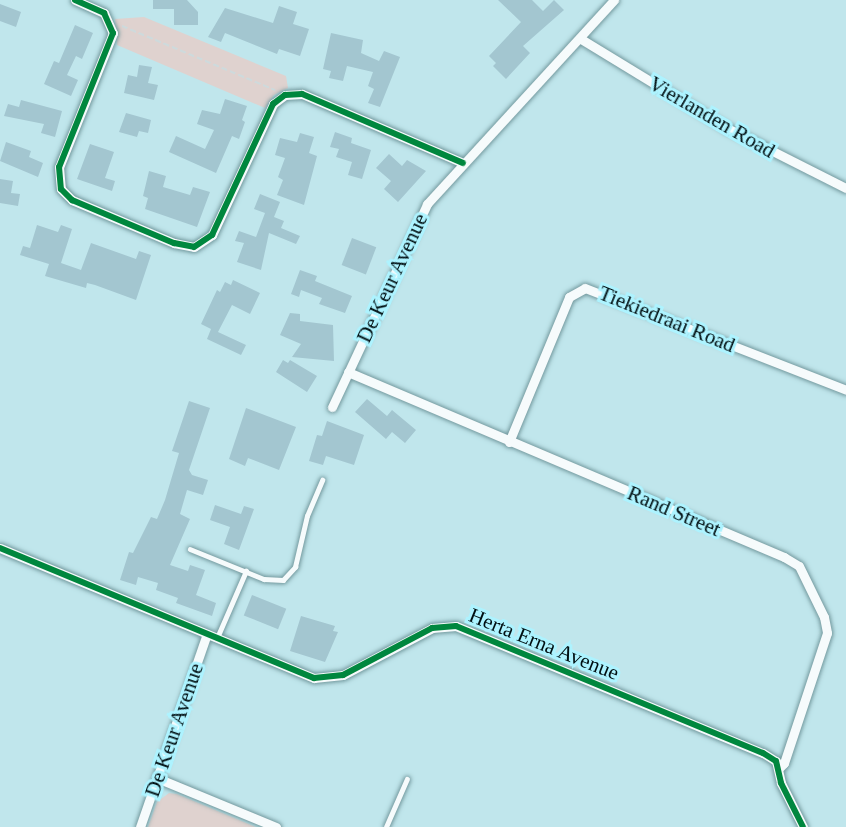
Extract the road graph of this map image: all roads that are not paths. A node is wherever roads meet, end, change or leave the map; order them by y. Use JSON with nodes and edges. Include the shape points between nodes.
{"nodes":[{"id":1,"x":75,"y":0,"type":"edge"},
{"id":2,"x":614,"y":0,"type":"edge"},
{"id":3,"x":581,"y":39,"type":"junction"},
{"id":4,"x":463,"y":163,"type":"junction"},
{"id":5,"x":846,"y":188,"type":"edge"},
{"id":6,"x":348,"y":372,"type":"junction"},
{"id":7,"x":846,"y":390,"type":"edge"},
{"id":8,"x":332,"y":407,"type":"dead end"},
{"id":9,"x":508,"y":442,"type":"junction"},
{"id":10,"x":322,"y":480,"type":"dead end"},
{"id":11,"x":0,"y":548,"type":"edge"},
{"id":12,"x":190,"y":549,"type":"dead end"},
{"id":13,"x":246,"y":571,"type":"junction"},
{"id":14,"x":207,"y":634,"type":"junction"},
{"id":15,"x":217,"y":638,"type":"junction"},
{"id":16,"x":779,"y":768,"type":"junction"},
{"id":17,"x":158,"y":778,"type":"junction"},
{"id":18,"x":407,"y":778,"type":"dead end"},
{"id":19,"x":141,"y":827,"type":"edge"},
{"id":20,"x":276,"y":827,"type":"edge"},
{"id":21,"x":386,"y":827,"type":"edge"},
{"id":22,"x":803,"y":827,"type":"edge"}],
"edges":[{"from":1,"to":4,"type":"street","via":[[99,10],[111,23],[111,44],[59,167],[58,184],[72,200],[174,243],[194,247],[212,235],[273,104],[285,95],[302,94]]},
{"from":2,"to":3,"type":"street","name":"De Keur Avenue"},
{"from":3,"to":4,"type":"street","name":"De Keur Avenue"},
{"from":3,"to":5,"type":"street","name":"Vierlanden Road","via":[[727,128]]},
{"from":4,"to":6,"type":"street","name":"De Keur Avenue","via":[[420,215]]},
{"from":6,"to":8,"type":"street","name":"De Keur Avenue"},
{"from":6,"to":9,"type":"street","name":"Rand Street"},
{"from":7,"to":9,"type":"street","name":"Tiekiedraai Road","via":[[585,288],[569,297]]},
{"from":9,"to":16,"type":"street","name":"Rand Street","via":[[784,556],[803,572],[824,617],[827,633],[784,763]]},
{"from":10,"to":13,"type":"lane","via":[[291,573],[278,582]]},
{"from":11,"to":14,"type":"street","name":"Herta Erna Avenue"},
{"from":12,"to":13,"type":"lane"},
{"from":13,"to":15,"type":"lane"},
{"from":14,"to":15,"type":"street","name":"Herta Erna Avenue"},
{"from":14,"to":17,"type":"street","name":"De Keur Avenue"},
{"from":15,"to":16,"type":"street","name":"Herta Erna Avenue","via":[[307,675],[328,679],[432,628],[456,626],[755,749],[776,761]]},
{"from":16,"to":22,"type":"street","via":[[781,783]]},
{"from":17,"to":19,"type":"street","name":"De Keur Avenue"},
{"from":17,"to":20,"type":"street"},
{"from":18,"to":21,"type":"lane"}]}
